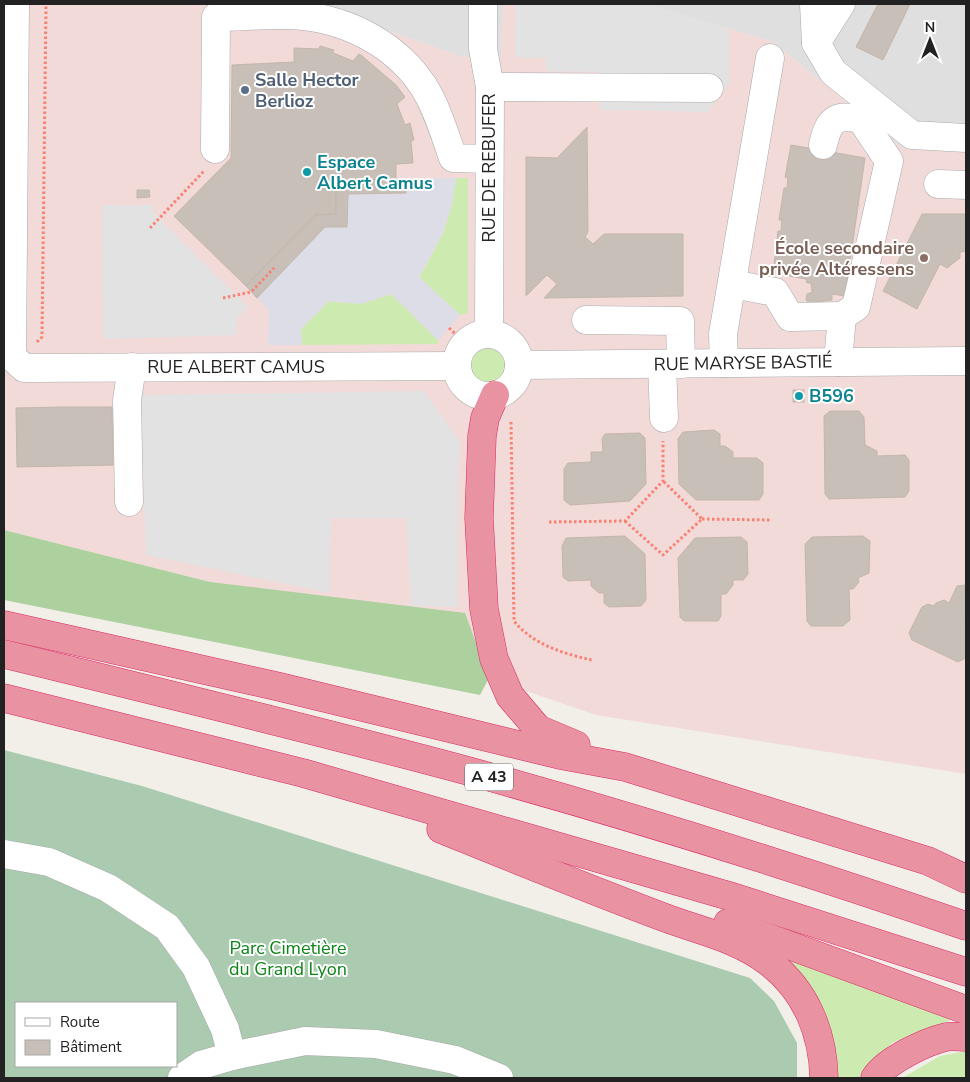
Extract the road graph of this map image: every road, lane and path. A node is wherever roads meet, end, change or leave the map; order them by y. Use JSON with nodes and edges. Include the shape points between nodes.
{"nodes":[{"id":1,"x":15,"y":4,"type":"edge"},
{"id":2,"x":46,"y":4,"type":"edge"},
{"id":3,"x":483,"y":4,"type":"edge"},
{"id":4,"x":814,"y":4,"type":"edge"},
{"id":5,"x":841,"y":4,"type":"edge"},
{"id":6,"x":816,"y":43,"type":"junction"},
{"id":7,"x":770,"y":58,"type":"dead end"},
{"id":8,"x":490,"y":87,"type":"junction"},
{"id":9,"x":709,"y":88,"type":"dead end"},
{"id":10,"x":966,"y":138,"type":"edge"},
{"id":11,"x":823,"y":145,"type":"dead end"},
{"id":12,"x":214,"y":149,"type":"dead end"},
{"id":13,"x":489,"y":159,"type":"junction"},
{"id":14,"x":194,"y":181,"type":"dead end"},
{"id":15,"x":938,"y":184,"type":"dead end"},
{"id":16,"x":966,"y":185,"type":"edge"},
{"id":17,"x":150,"y":228,"type":"dead end"},
{"id":18,"x":274,"y":268,"type":"dead end"},
{"id":19,"x":732,"y":284,"type":"junction"},
{"id":20,"x":223,"y":298,"type":"dead end"},
{"id":21,"x":8,"y":314,"type":"edge"},
{"id":22,"x":842,"y":316,"type":"junction"},
{"id":23,"x":586,"y":320,"type":"dead end"},
{"id":24,"x":465,"y":342,"type":"junction"},
{"id":25,"x":966,"y":361,"type":"edge"},
{"id":26,"x":838,"y":362,"type":"junction"},
{"id":27,"x":724,"y":363,"type":"junction"},
{"id":28,"x":672,"y":364,"type":"junction"},
{"id":29,"x":18,"y":365,"type":"junction"},
{"id":30,"x":519,"y":366,"type":"junction"},
{"id":31,"x":132,"y":367,"type":"junction"},
{"id":32,"x":490,"y":407,"type":"junction"},
{"id":33,"x":664,"y":418,"type":"joint"},
{"id":34,"x":663,"y":481,"type":"junction"},
{"id":35,"x":130,"y":502,"type":"dead end"},
{"id":36,"x":702,"y":519,"type":"junction"},
{"id":37,"x":772,"y":520,"type":"dead end"},
{"id":38,"x":625,"y":521,"type":"junction"},
{"id":39,"x":549,"y":522,"type":"dead end"},
{"id":40,"x":4,"y":625,"type":"edge"},
{"id":41,"x":4,"y":654,"type":"edge"},
{"id":42,"x":592,"y":660,"type":"dead end"},
{"id":43,"x":4,"y":698,"type":"edge"},
{"id":44,"x":625,"y":767,"type":"junction"},
{"id":45,"x":303,"y":773,"type":"junction"},
{"id":46,"x":4,"y":854,"type":"edge"},
{"id":47,"x":928,"y":861,"type":"junction"},
{"id":48,"x":966,"y":869,"type":"edge"},
{"id":49,"x":553,"y":874,"type":"junction"},
{"id":50,"x":966,"y":879,"type":"edge"},
{"id":51,"x":966,"y":926,"type":"edge"},
{"id":52,"x":966,"y":972,"type":"edge"},
{"id":53,"x":966,"y":1010,"type":"edge"},
{"id":54,"x":966,"y":1037,"type":"edge"},
{"id":55,"x":232,"y":1056,"type":"junction"},
{"id":56,"x":182,"y":1078,"type":"edge"},
{"id":57,"x":499,"y":1078,"type":"edge"},
{"id":58,"x":824,"y":1078,"type":"edge"},
{"id":59,"x":875,"y":1078,"type":"edge"}],
"edges":[{"from":1,"to":21,"type":"street"},
{"from":2,"to":29,"type":"path","via":[[42,337]]},
{"from":3,"to":8,"type":"street","name":"RUE DE REBUFER","via":[[483,49]]},
{"from":4,"to":6,"type":"street"},
{"from":5,"to":6,"type":"street"},
{"from":6,"to":10,"type":"street","via":[[833,72],[912,135]]},
{"from":7,"to":19,"type":"street"},
{"from":8,"to":9,"type":"street"},
{"from":8,"to":13,"type":"street","name":"RUE DE REBUFER"},
{"from":11,"to":22,"type":"street","via":[[828,127],[835,119],[861,119],[889,161],[856,307]]},
{"from":12,"to":13,"type":"street","via":[[216,17],[304,16],[366,34],[399,57],[424,88],[453,158]]},
{"from":13,"to":24,"type":"street","name":"RUE DE REBUFER"},
{"from":14,"to":17,"type":"path"},
{"from":15,"to":16,"type":"street"},
{"from":18,"to":20,"type":"path","via":[[251,292]]},
{"from":19,"to":22,"type":"street","via":[[775,292],[790,317]]},
{"from":19,"to":27,"type":"street","via":[[723,334]]},
{"from":21,"to":29,"type":"street","via":[[12,357]]},
{"from":22,"to":26,"type":"street"},
{"from":23,"to":28,"type":"street","via":[[680,321]]},
{"from":24,"to":30,"type":"street","via":[[507,340],[518,356]]},
{"from":24,"to":31,"type":"street","name":"RUE ALBERT CAMUS"},
{"from":24,"to":32,"type":"street","via":[[458,375],[469,390],[486,396]]},
{"from":25,"to":26,"type":"street","name":"RUE MARYSE BASTIÉ"},
{"from":26,"to":27,"type":"street","name":"RUE MARYSE BASTIÉ"},
{"from":27,"to":28,"type":"street","name":"RUE MARYSE BASTIÉ"},
{"from":28,"to":30,"type":"street","name":"RUE MARYSE BASTIÉ"},
{"from":28,"to":33,"type":"street"},
{"from":29,"to":31,"type":"street","name":"RUE ALBERT CAMUS","via":[[24,368]]},
{"from":30,"to":32,"type":"street","via":[[518,376]]},
{"from":31,"to":35,"type":"street","via":[[127,400]]},
{"from":32,"to":42,"type":"path","via":[[512,422],[514,621],[521,630],[561,653]]},
{"from":32,"to":44,"type":"highway","via":[[482,436],[479,518],[484,610],[494,659],[510,696],[538,729]]},
{"from":33,"to":34,"type":"path"},
{"from":34,"to":36,"type":"path"},
{"from":34,"to":38,"type":"path"},
{"from":36,"to":37,"type":"path"},
{"from":36,"to":38,"type":"path","via":[[663,555]]},
{"from":38,"to":39,"type":"path"},
{"from":40,"to":44,"type":"highway"},
{"from":41,"to":51,"type":"highway","number":"A 43","via":[[474,773],[686,835]]},
{"from":43,"to":45,"type":"highway"},
{"from":44,"to":47,"type":"highway"},
{"from":45,"to":49,"type":"highway"},
{"from":45,"to":52,"type":"highway","via":[[736,898]]},
{"from":46,"to":55,"type":"street","via":[[49,862],[108,888],[167,927],[196,967],[225,1029]]},
{"from":47,"to":48,"type":"highway"},
{"from":47,"to":50,"type":"highway"},
{"from":49,"to":53,"type":"highway","via":[[623,890],[741,928]]},
{"from":49,"to":58,"type":"highway","via":[[733,940],[770,963],[799,992],[816,1024]]},
{"from":54,"to":59,"type":"highway","via":[[947,1037],[908,1052]]},
{"from":55,"to":56,"type":"street","via":[[201,1065]]},
{"from":55,"to":57,"type":"street","via":[[305,1041],[376,1044],[455,1060]]}]}
